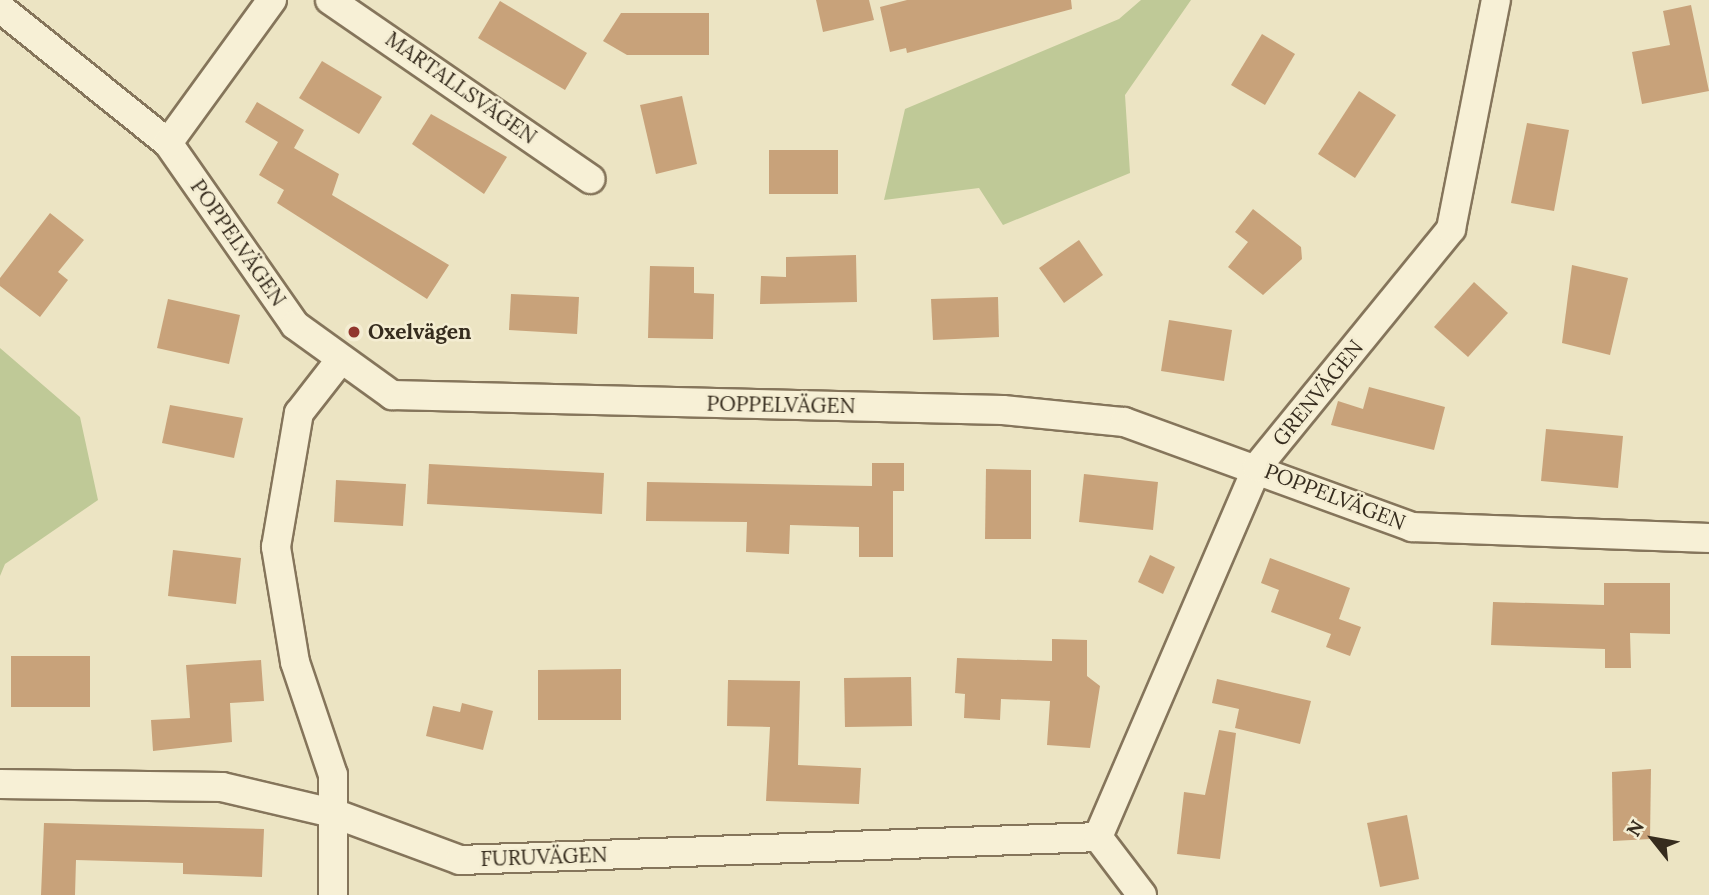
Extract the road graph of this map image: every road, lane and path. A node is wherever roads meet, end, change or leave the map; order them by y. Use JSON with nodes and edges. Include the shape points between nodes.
{"nodes":[{"id":1,"x":272,"y":0,"type":"edge"},
{"id":2,"x":330,"y":0,"type":"edge"},
{"id":3,"x":1502,"y":1,"type":"edge"},
{"id":4,"x":0,"y":8,"type":"edge"},
{"id":5,"x":168,"y":143,"type":"junction"},
{"id":6,"x":590,"y":179,"type":"dead end"},
{"id":7,"x":341,"y":359,"type":"junction"},
{"id":8,"x":1257,"y":467,"type":"junction"},
{"id":9,"x":1709,"y":538,"type":"edge"},
{"id":10,"x":0,"y":784,"type":"edge"},
{"id":11,"x":333,"y":813,"type":"junction"},
{"id":12,"x":1098,"y":837,"type":"junction"},
{"id":13,"x":333,"y":895,"type":"edge"},
{"id":14,"x":1142,"y":895,"type":"edge"}],
"edges":[{"from":1,"to":5,"type":"street"},
{"from":2,"to":6,"type":"street","name":"MARTALLSVÄGEN","via":[[441,70]]},
{"from":3,"to":8,"type":"street","name":"GRENVÄGEN","via":[[1451,229]]},
{"from":4,"to":5,"type":"street","name":"POPPELVÄGEN"},
{"from":5,"to":7,"type":"street","name":"POPPELVÄGEN","via":[[295,325]]},
{"from":7,"to":8,"type":"street","name":"POPPELVÄGEN","via":[[392,395],[1003,410],[1124,422]]},
{"from":7,"to":11,"type":"street","via":[[299,413],[276,547],[295,662],[333,775]]},
{"from":8,"to":9,"type":"street","name":"POPPELVÄGEN","via":[[1412,527]]},
{"from":8,"to":12,"type":"street","name":"GRENVÄGEN"},
{"from":10,"to":11,"type":"street","name":"FURUVÄGEN","via":[[222,787]]},
{"from":11,"to":12,"type":"street","name":"FURUVÄGEN","via":[[460,860]]},
{"from":11,"to":13,"type":"street"},
{"from":12,"to":14,"type":"street"}]}
